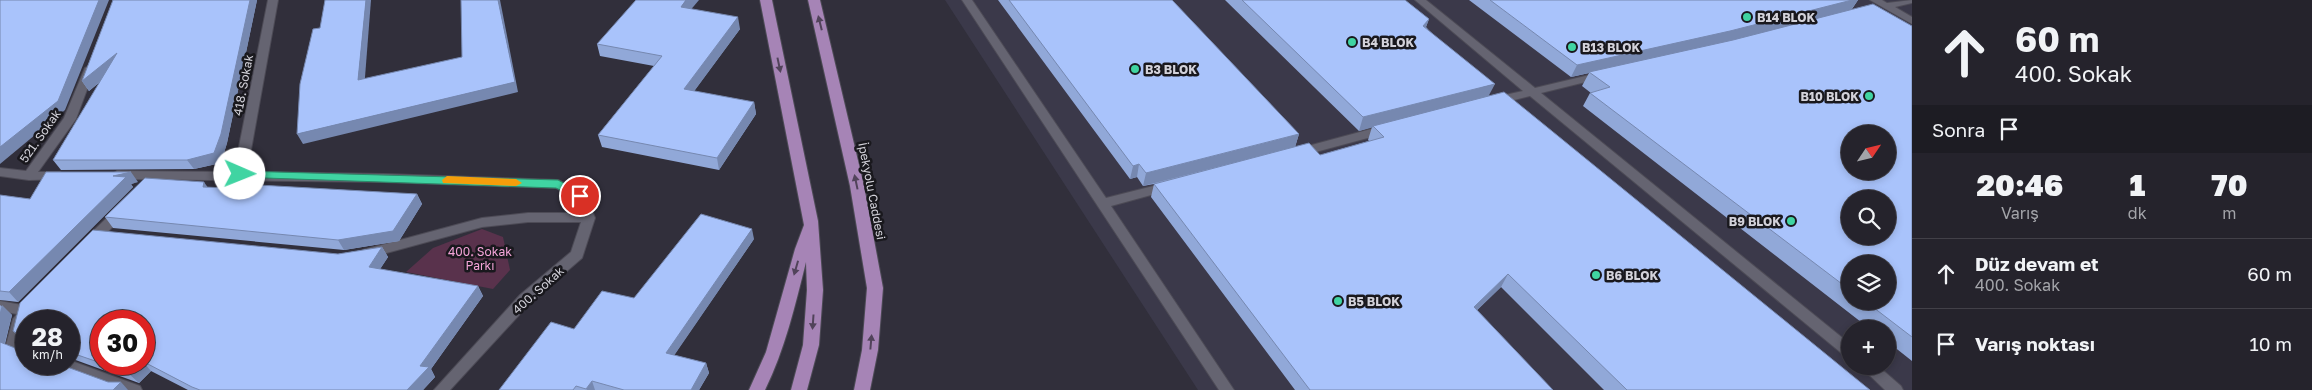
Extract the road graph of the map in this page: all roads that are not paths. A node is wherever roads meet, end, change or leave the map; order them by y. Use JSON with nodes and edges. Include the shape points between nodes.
{"nodes":[{"id":1,"x":273,"y":0,"type":"edge"},
{"id":2,"x":766,"y":0,"type":"edge"},
{"id":3,"x":814,"y":0,"type":"edge"},
{"id":4,"x":967,"y":0,"type":"edge"},
{"id":5,"x":1420,"y":0,"type":"edge"},
{"id":6,"x":1875,"y":0,"type":"edge"},
{"id":7,"x":1910,"y":0,"type":"edge"},
{"id":8,"x":1886,"y":6,"type":"junction"},
{"id":9,"x":1867,"y":11,"type":"edge"},
{"id":10,"x":1912,"y":21,"type":"edge"},
{"id":11,"x":95,"y":55,"type":"edge"},
{"id":12,"x":1609,"y":74,"type":"edge"},
{"id":13,"x":1533,"y":91,"type":"junction"},
{"id":14,"x":1485,"y":103,"type":"edge"},
{"id":15,"x":1400,"y":126,"type":"edge"},
{"id":16,"x":1285,"y":156,"type":"edge"},
{"id":17,"x":0,"y":172,"type":"edge"},
{"id":18,"x":156,"y":174,"type":"junction"},
{"id":19,"x":240,"y":174,"type":"junction"},
{"id":20,"x":108,"y":175,"type":"edge"},
{"id":21,"x":29,"y":176,"type":"junction"},
{"id":22,"x":68,"y":176,"type":"edge"},
{"id":23,"x":1178,"y":184,"type":"edge"},
{"id":24,"x":144,"y":187,"type":"edge"},
{"id":25,"x":131,"y":200,"type":"edge"},
{"id":26,"x":1101,"y":204,"type":"junction"},
{"id":27,"x":588,"y":218,"type":"junction"},
{"id":28,"x":811,"y":221,"type":"junction"},
{"id":29,"x":100,"y":233,"type":"junction"},
{"id":30,"x":117,"y":236,"type":"edge"},
{"id":31,"x":79,"y":254,"type":"edge"},
{"id":32,"x":354,"y":255,"type":"edge"},
{"id":33,"x":0,"y":306,"type":"edge"},
{"id":34,"x":25,"y":310,"type":"edge"},
{"id":35,"x":1841,"y":345,"type":"edge"},
{"id":36,"x":80,"y":370,"type":"edge"},
{"id":37,"x":1878,"y":375,"type":"edge"},
{"id":38,"x":135,"y":390,"type":"edge"},
{"id":39,"x":441,"y":390,"type":"edge"},
{"id":40,"x":757,"y":390,"type":"edge"},
{"id":41,"x":799,"y":390,"type":"edge"},
{"id":42,"x":862,"y":390,"type":"edge"},
{"id":43,"x":1227,"y":390,"type":"edge"},
{"id":44,"x":1896,"y":390,"type":"edge"}],
"edges":[{"from":1,"to":19,"type":"street","name":"418. Sokak"},
{"from":2,"to":28,"type":"highway","one_way":true},
{"from":42,"to":3,"type":"highway","name":"İpekyolu Caddesi","one_way":true,"via":[[870,350],[875,288],[857,186]]},
{"from":4,"to":26,"type":"street"},
{"from":5,"to":13,"type":"street"},
{"from":6,"to":8,"type":"street"},
{"from":7,"to":8,"type":"street"},
{"from":8,"to":9,"type":"street"},
{"from":8,"to":10,"type":"street"},
{"from":11,"to":21,"type":"street","name":"521. Sokak","via":[[70,119]]},
{"from":12,"to":13,"type":"street"},
{"from":13,"to":14,"type":"street"},
{"from":13,"to":35,"type":"street"},
{"from":15,"to":16,"type":"street"},
{"from":17,"to":21,"type":"street"},
{"from":18,"to":19,"type":"street"},
{"from":18,"to":20,"type":"street"},
{"from":18,"to":24,"type":"street"},
{"from":19,"to":27,"type":"street","via":[[558,184],[580,196]]},
{"from":21,"to":22,"type":"street"},
{"from":23,"to":26,"type":"street"},
{"from":25,"to":29,"type":"street"},
{"from":26,"to":43,"type":"street"},
{"from":27,"to":32,"type":"street","via":[[523,217],[468,226],[392,250]]},
{"from":27,"to":39,"type":"street","name":"400. Sokak","via":[[577,255],[525,299]]},
{"from":28,"to":40,"type":"highway","one_way":true,"via":[[795,269],[780,333]]},
{"from":28,"to":41,"type":"highway","one_way":true,"via":[[815,299],[811,345]]},
{"from":29,"to":30,"type":"street"},
{"from":29,"to":31,"type":"street"},
{"from":33,"to":34,"type":"street","via":[[26,306]]},
{"from":36,"to":38,"type":"street"},
{"from":37,"to":44,"type":"street"}]}
